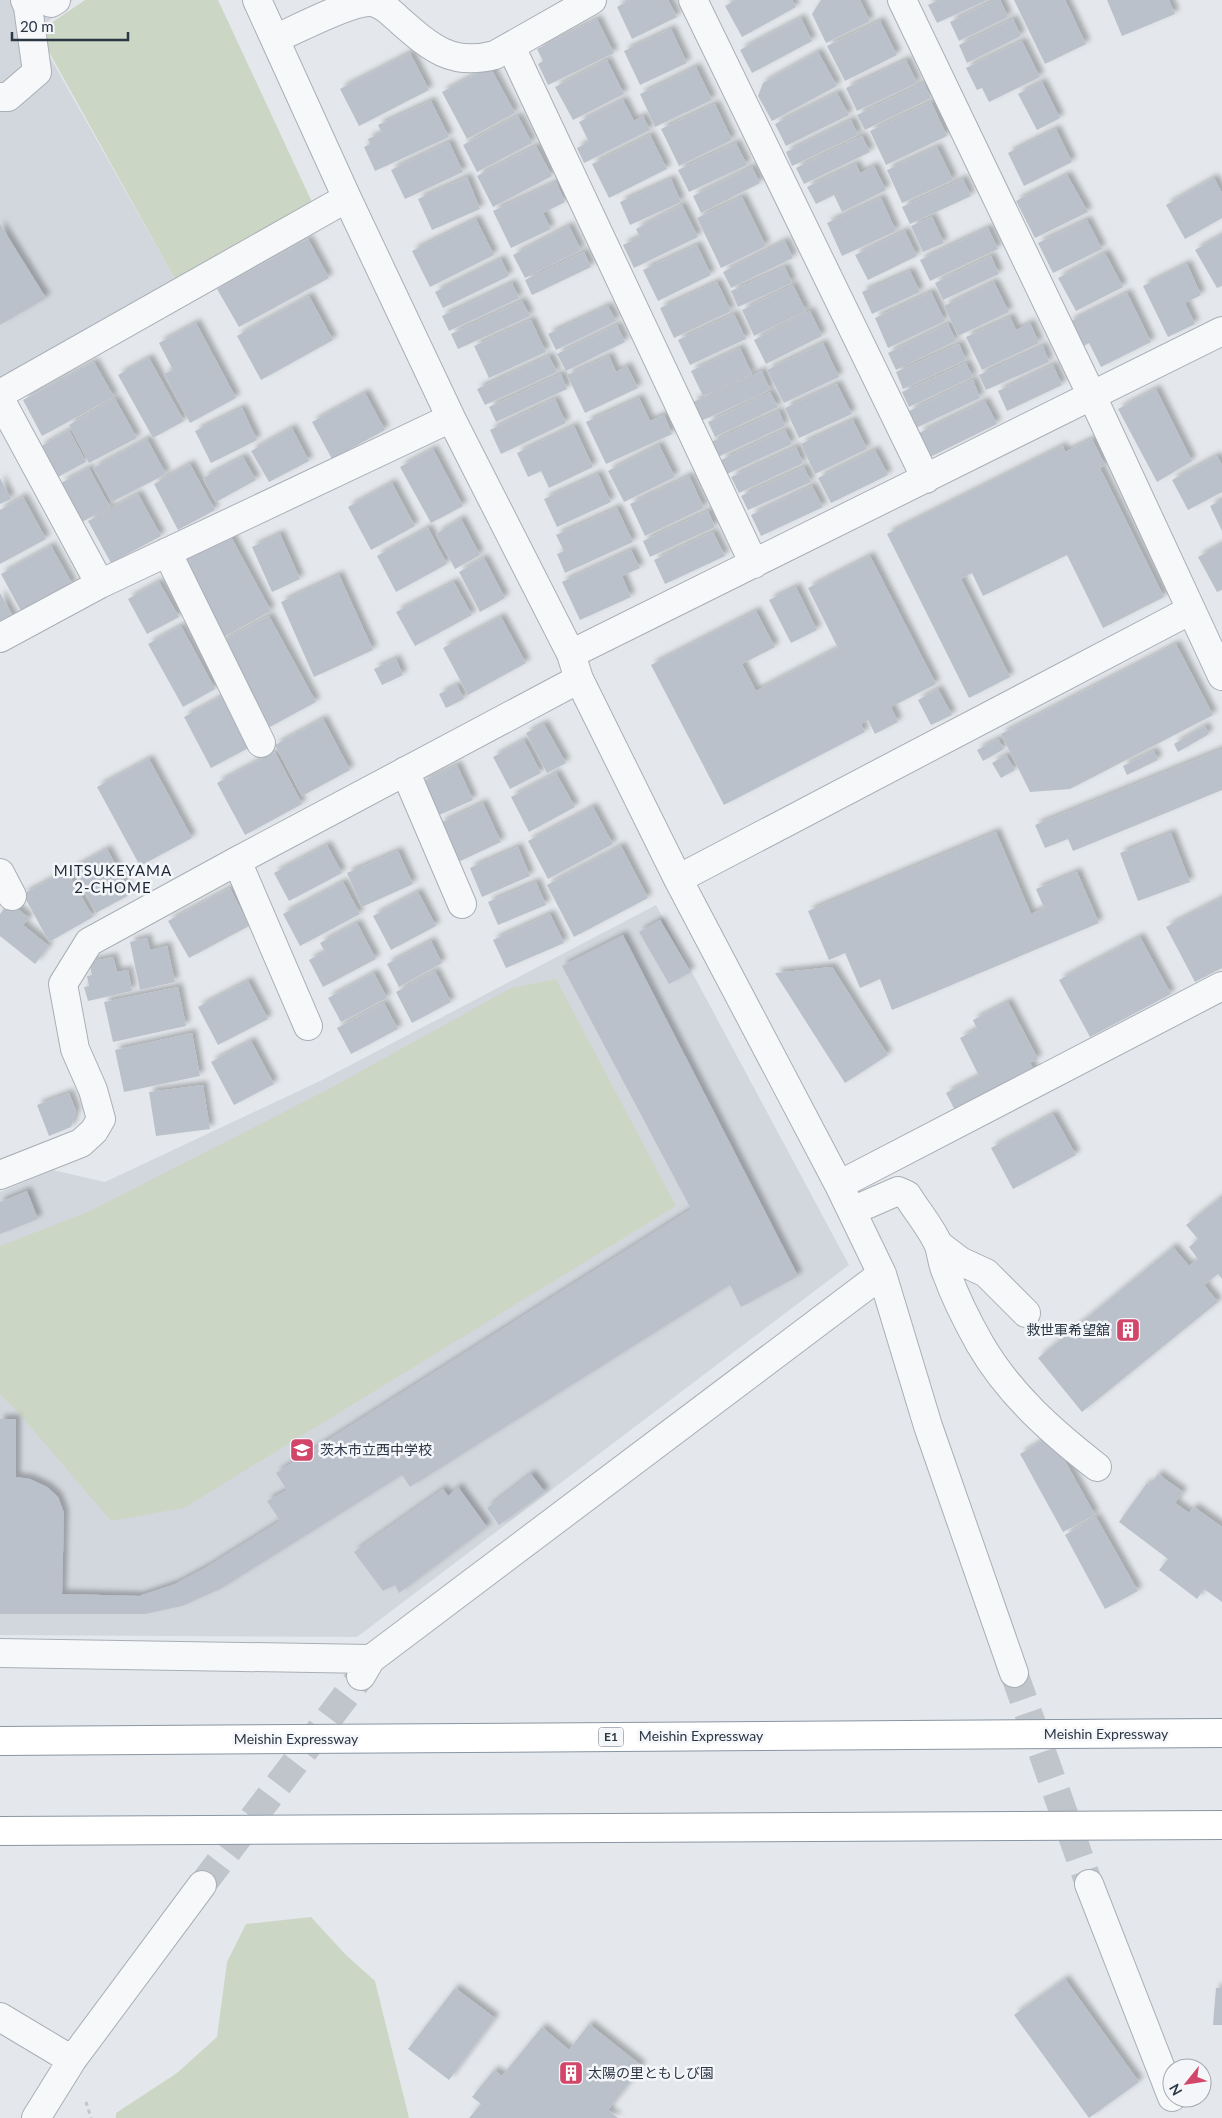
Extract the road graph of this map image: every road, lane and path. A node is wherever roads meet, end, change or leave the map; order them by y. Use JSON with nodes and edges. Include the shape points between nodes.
{"nodes":[{"id":1,"x":257,"y":0,"type":"edge"},
{"id":2,"x":592,"y":0,"type":"edge"},
{"id":3,"x":693,"y":0,"type":"edge"},
{"id":4,"x":902,"y":0,"type":"edge"},
{"id":5,"x":44,"y":1,"type":"edge"},
{"id":6,"x":275,"y":39,"type":"junction"},
{"id":7,"x":511,"y":47,"type":"junction"},
{"id":8,"x":0,"y":97,"type":"edge"},
{"id":9,"x":347,"y":198,"type":"junction"},
{"id":10,"x":1222,"y":331,"type":"edge"},
{"id":11,"x":0,"y":394,"type":"edge"},
{"id":12,"x":1092,"y":396,"type":"junction"},
{"id":13,"x":0,"y":399,"type":"edge"},
{"id":14,"x":451,"y":418,"type":"junction"},
{"id":15,"x":926,"y":479,"type":"junction"},
{"id":16,"x":168,"y":552,"type":"junction"},
{"id":17,"x":754,"y":564,"type":"junction"},
{"id":18,"x":100,"y":584,"type":"junction"},
{"id":19,"x":1191,"y":610,"type":"junction"},
{"id":20,"x":0,"y":638,"type":"edge"},
{"id":21,"x":575,"y":667,"type":"junction"},
{"id":22,"x":1222,"y":676,"type":"edge"},
{"id":23,"x":261,"y":743,"type":"dead end"},
{"id":24,"x":405,"y":771,"type":"junction"},
{"id":25,"x":237,"y":861,"type":"junction"},
{"id":26,"x":678,"y":879,"type":"junction"},
{"id":27,"x":462,"y":904,"type":"dead end"},
{"id":28,"x":1222,"y":986,"type":"edge"},
{"id":29,"x":308,"y":1026,"type":"dead end"},
{"id":30,"x":0,"y":1175,"type":"edge"},
{"id":31,"x":839,"y":1184,"type":"junction"},
{"id":32,"x":852,"y":1211,"type":"junction"},
{"id":33,"x":939,"y":1246,"type":"junction"},
{"id":34,"x":882,"y":1274,"type":"junction"},
{"id":35,"x":1026,"y":1313,"type":"dead end"},
{"id":36,"x":1097,"y":1467,"type":"dead end"},
{"id":37,"x":0,"y":1653,"type":"edge"},
{"id":38,"x":1014,"y":1673,"type":"tunnel mouth"},
{"id":39,"x":1222,"y":1733,"type":"edge"},
{"id":40,"x":0,"y":1741,"type":"edge"},
{"id":41,"x":1222,"y":1825,"type":"edge"},
{"id":42,"x":0,"y":1831,"type":"edge"},
{"id":43,"x":1089,"y":1884,"type":"tunnel mouth"},
{"id":44,"x":202,"y":1885,"type":"tunnel mouth"},
{"id":45,"x":0,"y":2017,"type":"edge"},
{"id":46,"x":72,"y":2060,"type":"junction"},
{"id":47,"x":1162,"y":2071,"type":"edge"},
{"id":48,"x":36,"y":2118,"type":"edge"}],
"edges":[{"from":1,"to":6,"type":"street"},
{"from":2,"to":7,"type":"street"},
{"from":3,"to":15,"type":"street"},
{"from":4,"to":12,"type":"street"},
{"from":5,"to":8,"type":"street","via":[[28,7],[36,72],[8,97]]},
{"from":6,"to":7,"type":"street","via":[[355,4],[370,2],[382,5],[429,46],[453,57],[484,58]]},
{"from":6,"to":9,"type":"street"},
{"from":7,"to":17,"type":"street"},
{"from":9,"to":11,"type":"street"},
{"from":9,"to":14,"type":"street"},
{"from":10,"to":12,"type":"street"},
{"from":12,"to":15,"type":"street"},
{"from":12,"to":19,"type":"street"},
{"from":13,"to":18,"type":"street"},
{"from":14,"to":16,"type":"street"},
{"from":14,"to":21,"type":"street"},
{"from":15,"to":17,"type":"street"},
{"from":16,"to":18,"type":"street"},
{"from":16,"to":23,"type":"street"},
{"from":17,"to":21,"type":"street"},
{"from":18,"to":20,"type":"street"},
{"from":19,"to":22,"type":"street"},
{"from":19,"to":26,"type":"street"},
{"from":21,"to":24,"type":"street"},
{"from":21,"to":26,"type":"street"},
{"from":24,"to":25,"type":"street"},
{"from":24,"to":27,"type":"street"},
{"from":25,"to":29,"type":"street"},
{"from":25,"to":30,"type":"street","via":[[89,942],[63,984],[75,1049],[101,1118],[94,1131],[81,1143]]},
{"from":26,"to":31,"type":"street"},
{"from":28,"to":31,"type":"street"},
{"from":31,"to":32,"type":"street"},
{"from":32,"to":33,"type":"street","via":[[898,1191],[907,1195]]},
{"from":32,"to":34,"type":"street"},
{"from":33,"to":35,"type":"street","via":[[960,1261],[986,1272]]},
{"from":33,"to":36,"type":"street","via":[[957,1299],[980,1345],[999,1372],[1039,1419]]},
{"from":34,"to":37,"type":"street","via":[[366,1667]]},
{"from":34,"to":38,"type":"street","via":[[928,1426]]},
{"from":39,"to":40,"type":"highway","name":"Meishin Expressway","number":"E1"},
{"from":41,"to":42,"type":"highway"},
{"from":43,"to":47,"type":"street"},
{"from":44,"to":46,"type":"street"},
{"from":45,"to":46,"type":"street"},
{"from":46,"to":48,"type":"street"}]}
